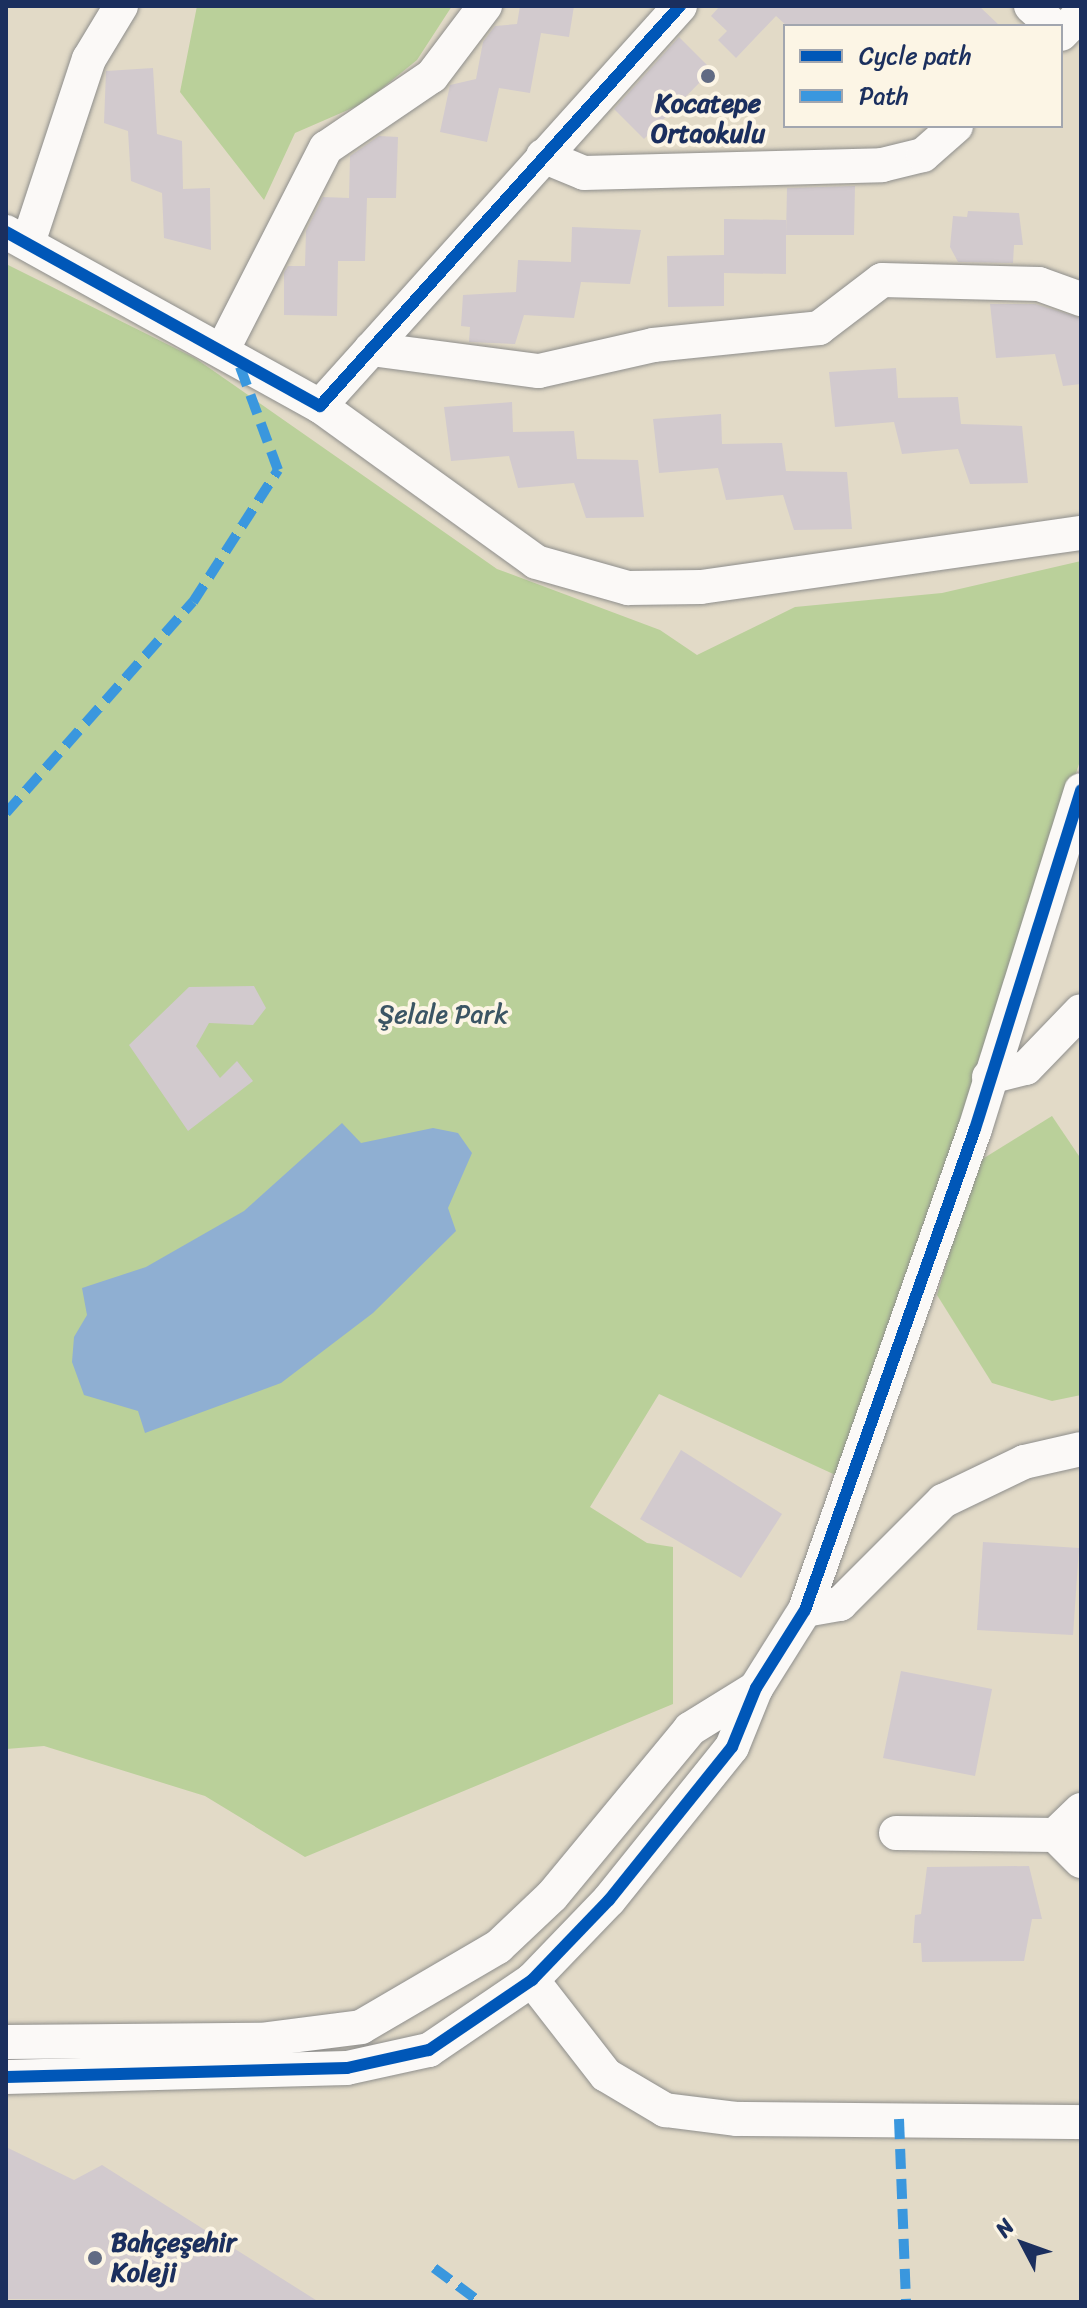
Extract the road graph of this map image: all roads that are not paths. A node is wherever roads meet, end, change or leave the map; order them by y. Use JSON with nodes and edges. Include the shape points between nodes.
{"nodes":[{"id":1,"x":121,"y":6,"type":"edge"},
{"id":2,"x":485,"y":6,"type":"edge"},
{"id":3,"x":680,"y":6,"type":"edge"},
{"id":4,"x":1031,"y":6,"type":"edge"},
{"id":5,"x":1081,"y":13,"type":"edge"},
{"id":6,"x":1051,"y":24,"type":"edge"},
{"id":7,"x":1063,"y":32,"type":"edge"},
{"id":8,"x":1063,"y":36,"type":"edge"},
{"id":9,"x":1081,"y":51,"type":"edge"},
{"id":10,"x":954,"y":128,"type":"edge"},
{"id":11,"x":543,"y":156,"type":"junction"},
{"id":12,"x":17,"y":238,"type":"edge"},
{"id":13,"x":1081,"y":299,"type":"edge"},
{"id":14,"x":224,"y":347,"type":"junction"},
{"id":15,"x":371,"y":349,"type":"junction"},
{"id":16,"x":320,"y":406,"type":"junction"},
{"id":17,"x":1081,"y":533,"type":"edge"},
{"id":18,"x":1081,"y":790,"type":"edge"},
{"id":19,"x":1081,"y":1011,"type":"edge"},
{"id":20,"x":989,"y":1077,"type":"junction"},
{"id":21,"x":1081,"y":1449,"type":"edge"},
{"id":22,"x":805,"y":1610,"type":"junction"},
{"id":23,"x":756,"y":1688,"type":"junction"},
{"id":24,"x":1081,"y":1810,"type":"edge"},
{"id":25,"x":896,"y":1833,"type":"dead end"},
{"id":26,"x":1055,"y":1835,"type":"junction"},
{"id":27,"x":1081,"y":1861,"type":"edge"},
{"id":28,"x":532,"y":1980,"type":"junction"},
{"id":29,"x":6,"y":2042,"type":"edge"},
{"id":30,"x":6,"y":2077,"type":"edge"},
{"id":31,"x":1081,"y":2122,"type":"edge"}],
"edges":[{"from":1,"to":12,"type":"street","via":[[89,59]]},
{"from":2,"to":14,"type":"street","via":[[432,76],[326,148]]},
{"from":3,"to":11,"type":"street"},
{"from":4,"to":6,"type":"street"},
{"from":5,"to":7,"type":"street"},
{"from":8,"to":9,"type":"street"},
{"from":10,"to":11,"type":"street","via":[[923,155],[882,165],[584,173]]},
{"from":11,"to":15,"type":"street"},
{"from":12,"to":14,"type":"street"},
{"from":13,"to":15,"type":"street","via":[[1039,284],[882,280],[819,328],[653,345],[539,371]]},
{"from":14,"to":16,"type":"street","via":[[239,364]]},
{"from":15,"to":16,"type":"street"},
{"from":16,"to":17,"type":"street","via":[[536,562],[628,588],[701,587]]},
{"from":18,"to":20,"type":"street"},
{"from":19,"to":20,"type":"street","via":[[1026,1068]]},
{"from":20,"to":22,"type":"street"},
{"from":21,"to":22,"type":"street","via":[[1024,1462],[943,1501],[840,1604]]},
{"from":22,"to":23,"type":"street"},
{"from":23,"to":28,"type":"street","via":[[732,1747],[609,1900]]},
{"from":23,"to":29,"type":"street","via":[[690,1729],[552,1896],[498,1947],[361,2027],[260,2040]]},
{"from":24,"to":26,"type":"street"},
{"from":25,"to":26,"type":"street"},
{"from":26,"to":27,"type":"street"},
{"from":28,"to":30,"type":"street","via":[[429,2050],[347,2068]]},
{"from":28,"to":31,"type":"street","via":[[606,2075],[665,2110],[737,2119]]}]}
